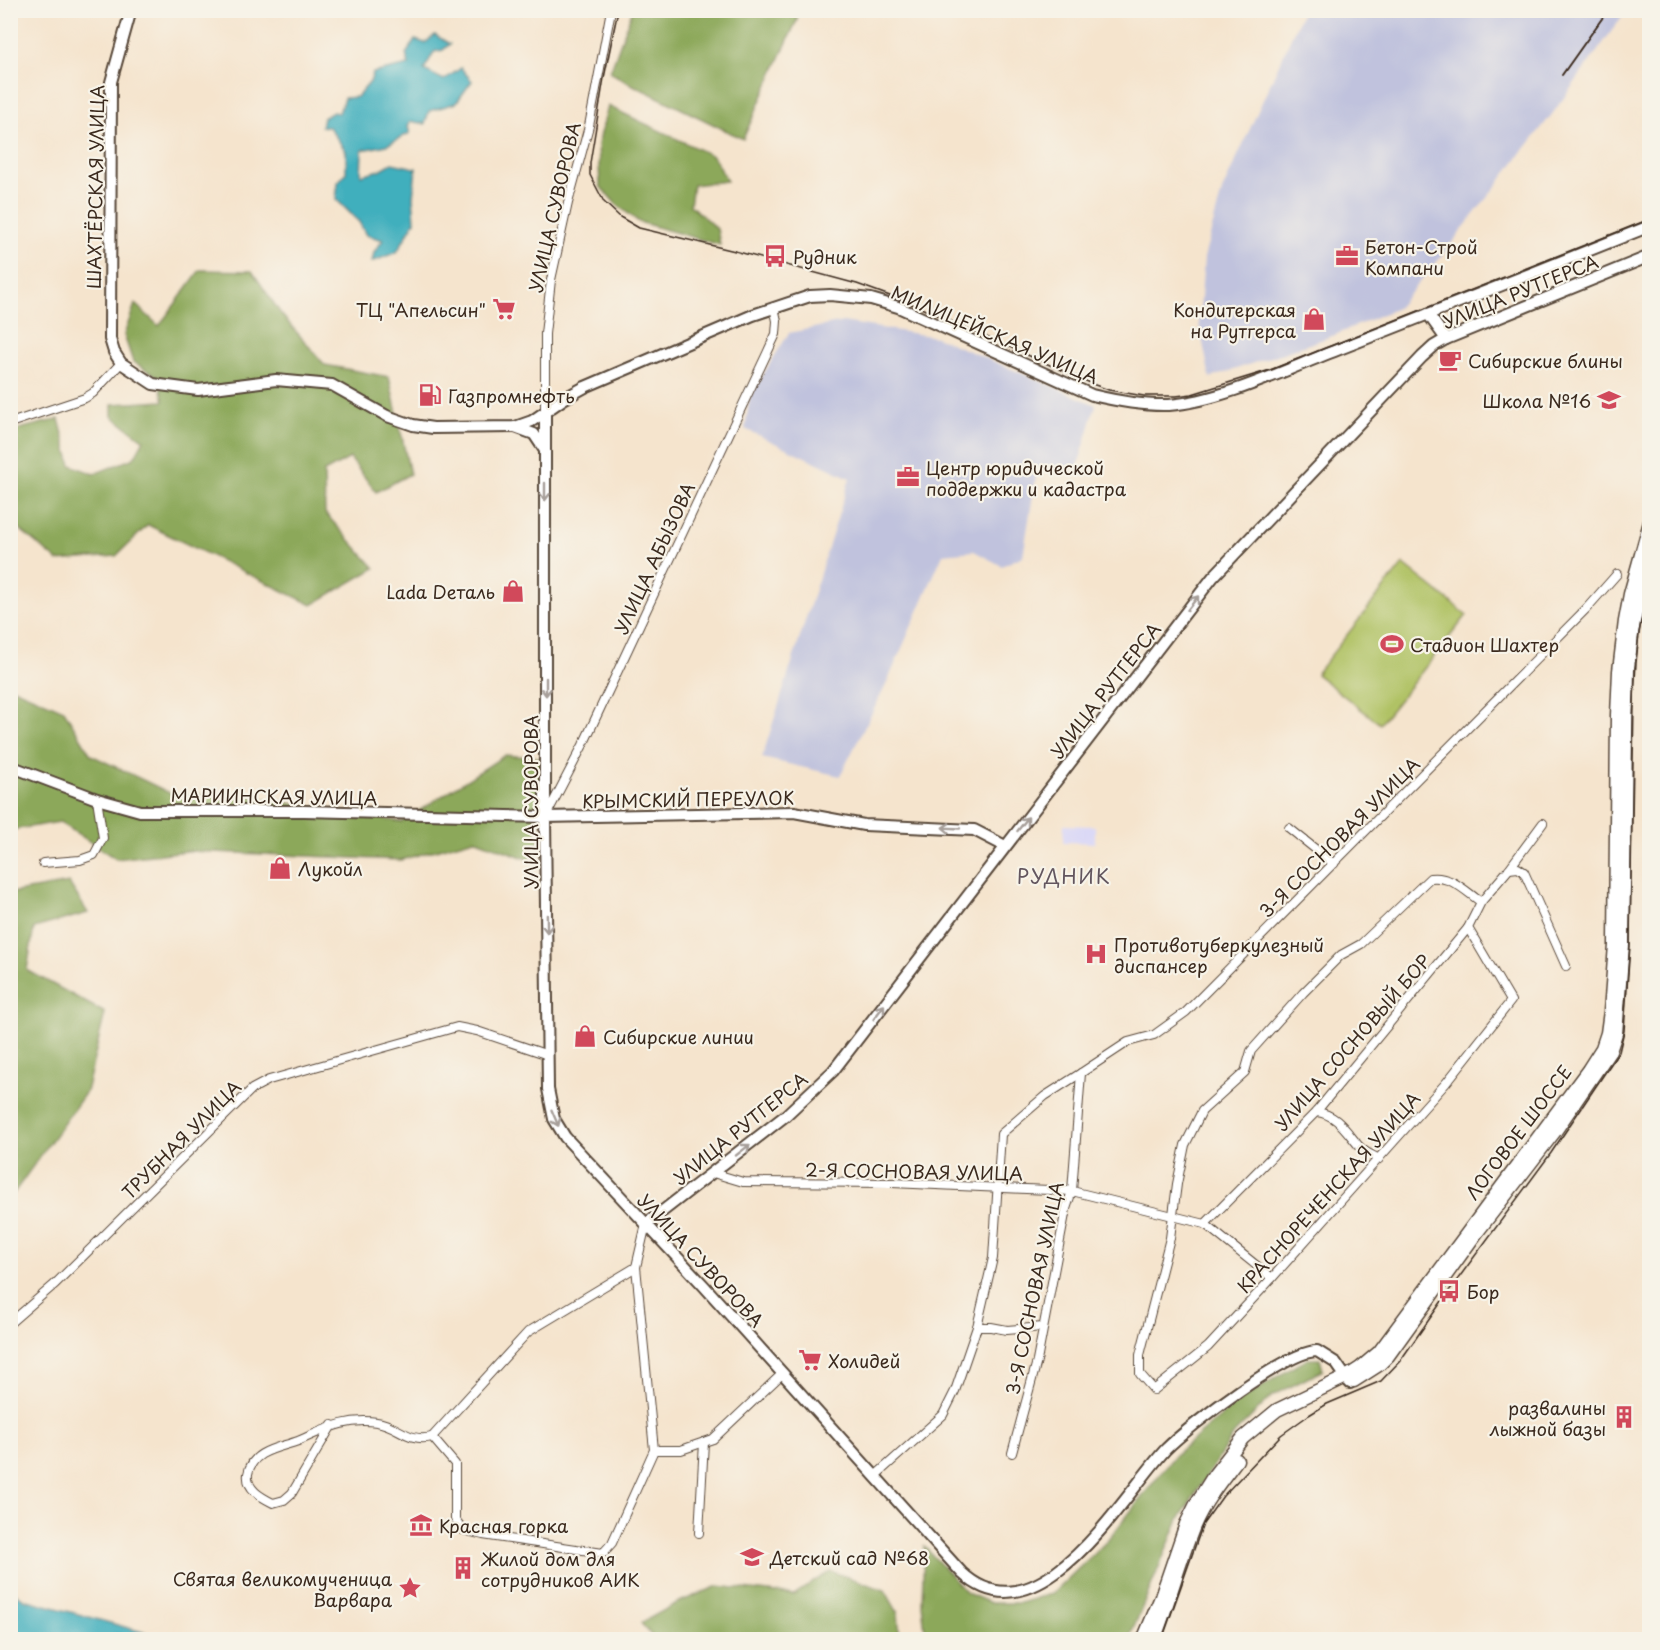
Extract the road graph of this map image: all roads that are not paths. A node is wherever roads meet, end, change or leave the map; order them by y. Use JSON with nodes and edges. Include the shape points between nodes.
{"nodes":[{"id":1,"x":131,"y":10,"type":"edge"},
{"id":2,"x":611,"y":10,"type":"edge"},
{"id":3,"x":1650,"y":226,"type":"edge"},
{"id":4,"x":1650,"y":256,"type":"edge"},
{"id":5,"x":774,"y":307,"type":"junction"},
{"id":6,"x":1428,"y":314,"type":"junction"},
{"id":7,"x":1446,"y":339,"type":"junction"},
{"id":8,"x":121,"y":363,"type":"junction"},
{"id":9,"x":1169,"y":405,"type":"joint"},
{"id":10,"x":545,"y":412,"type":"junction"},
{"id":11,"x":10,"y":423,"type":"edge"},
{"id":12,"x":515,"y":427,"type":"junction"},
{"id":13,"x":545,"y":452,"type":"junction"},
{"id":14,"x":1650,"y":522,"type":"edge"},
{"id":15,"x":1650,"y":555,"type":"edge"},
{"id":16,"x":1617,"y":574,"type":"dead end"},
{"id":17,"x":10,"y":766,"type":"edge"},
{"id":18,"x":97,"y":799,"type":"junction"},
{"id":19,"x":545,"y":817,"type":"junction"},
{"id":20,"x":1543,"y":823,"type":"dead end"},
{"id":21,"x":1289,"y":828,"type":"dead end"},
{"id":22,"x":1005,"y":846,"type":"junction"},
{"id":23,"x":43,"y":863,"type":"dead end"},
{"id":24,"x":1334,"y":864,"type":"junction"},
{"id":25,"x":1509,"y":868,"type":"junction"},
{"id":26,"x":1480,"y":902,"type":"junction"},
{"id":27,"x":1468,"y":928,"type":"junction"},
{"id":28,"x":1566,"y":966,"type":"dead end"},
{"id":29,"x":548,"y":1055,"type":"junction"},
{"id":30,"x":1081,"y":1073,"type":"junction"},
{"id":31,"x":1316,"y":1112,"type":"junction"},
{"id":32,"x":1379,"y":1159,"type":"junction"},
{"id":33,"x":713,"y":1173,"type":"junction"},
{"id":34,"x":999,"y":1186,"type":"junction"},
{"id":35,"x":1072,"y":1191,"type":"junction"},
{"id":36,"x":1173,"y":1216,"type":"junction"},
{"id":37,"x":646,"y":1224,"type":"junction"},
{"id":38,"x":1205,"y":1224,"type":"junction"},
{"id":39,"x":636,"y":1267,"type":"junction"},
{"id":40,"x":1272,"y":1278,"type":"junction"},
{"id":41,"x":10,"y":1323,"type":"edge"},
{"id":42,"x":977,"y":1327,"type":"junction"},
{"id":43,"x":1044,"y":1327,"type":"junction"},
{"id":44,"x":783,"y":1373,"type":"junction"},
{"id":45,"x":1348,"y":1380,"type":"junction"},
{"id":46,"x":332,"y":1425,"type":"junction"},
{"id":47,"x":432,"y":1437,"type":"junction"},
{"id":48,"x":704,"y":1442,"type":"junction"},
{"id":49,"x":654,"y":1450,"type":"junction"},
{"id":50,"x":1012,"y":1453,"type":"dead end"},
{"id":51,"x":875,"y":1476,"type":"junction"},
{"id":52,"x":699,"y":1533,"type":"dead end"},
{"id":53,"x":1143,"y":1640,"type":"edge"},
{"id":54,"x":1154,"y":1640,"type":"edge"}],
"edges":[{"from":1,"to":8,"type":"main road","name":"ШАХТЁРСКАЯ УЛИЦА","via":[[111,82],[110,339]]},
{"from":2,"to":10,"type":"street","name":"УЛИЦА СУВОРОВА","via":[[589,126],[551,280],[545,334]]},
{"from":3,"to":6,"type":"main road","name":"УЛИЦА РУТГЕРСА"},
{"from":4,"to":7,"type":"main road","name":"УЛИЦА РУТГЕРСА"},
{"from":5,"to":9,"type":"main road","name":"МИЛИЦЕЙСКАЯ УЛИЦА","via":[[810,296],[871,299],[897,307],[1092,395]]},
{"from":5,"to":10,"type":"main road","name":"МИЛИЦЕЙСКАЯ УЛИЦА","via":[[585,387]]},
{"from":5,"to":19,"type":"street","name":"УЛИЦА АБЫЗОВА","via":[[776,334],[583,745]]},
{"from":6,"to":7,"type":"main road"},
{"from":6,"to":9,"type":"main road","name":"УЛИЦА РУТГЕРСА","via":[[1245,385]]},
{"from":22,"to":7,"type":"main road","name":"УЛИЦА РУТГЕРСА","one_way":true,"via":[[1213,577],[1422,357]]},
{"from":8,"to":11,"type":"street","via":[[85,398]]},
{"from":8,"to":12,"type":"main road","via":[[153,384],[198,390],[276,380],[332,385],[387,417],[413,425]]},
{"from":10,"to":12,"type":"main road","name":"МИЛИЦЕЙСКАЯ УЛИЦА"},
{"from":10,"to":13,"type":"main road","name":"УЛИЦА СУВОРОВА"},
{"from":12,"to":13,"type":"main road","via":[[534,434]]},
{"from":13,"to":19,"type":"main road","name":"УЛИЦА СУВОРОВА","one_way":true},
{"from":14,"to":45,"type":"main road","name":"ЛОГОВОЕ ШОССЕ","via":[[1630,594],[1619,671],[1615,945],[1607,1033],[1602,1048],[1396,1330]]},
{"from":15,"to":45,"type":"main road","name":"ЛОГОВОЕ ШОССЕ","via":[[1628,667],[1623,945],[1616,1033],[1610,1051],[1388,1356],[1379,1365]]},
{"from":16,"to":24,"type":"street","name":"3-Я СОСНОВАЯ УЛИЦА"},
{"from":17,"to":18,"type":"main road","name":"МАРИИНСКАЯ УЛИЦА"},
{"from":18,"to":19,"type":"main road","name":"МАРИИНСКАЯ УЛИЦА","via":[[140,811]]},
{"from":18,"to":23,"type":"street","via":[[103,838],[94,855]]},
{"from":22,"to":19,"type":"main road","name":"КРЫМСКИЙ ПЕРЕУЛОК","one_way":true,"via":[[974,830],[864,825],[794,812]]},
{"from":19,"to":29,"type":"main road","name":"УЛИЦА СУВОРОВА","one_way":true},
{"from":20,"to":25,"type":"street","name":"УЛИЦА СОСНОВЫЙ БОР"},
{"from":21,"to":24,"type":"street"},
{"from":33,"to":22,"type":"main road","name":"УЛИЦА РУТГЕРСА","one_way":true,"via":[[785,1116],[833,1071]]},
{"from":24,"to":30,"type":"street","name":"3-Я СОСНОВАЯ УЛИЦА","via":[[1186,1012],[1154,1035],[1128,1042]]},
{"from":25,"to":26,"type":"street","name":"УЛИЦА СОСНОВЫЙ БОР"},
{"from":25,"to":28,"type":"street","via":[[1524,872]]},
{"from":26,"to":27,"type":"street","name":"УЛИЦА СОСНОВЫЙ БОР"},
{"from":26,"to":36,"type":"street","via":[[1449,879],[1430,878],[1303,993],[1251,1052],[1245,1071],[1203,1111],[1185,1146]]},
{"from":27,"to":31,"type":"street","name":"УЛИЦА СОСНОВЫЙ БОР"},
{"from":27,"to":32,"type":"street","name":"КРАСНОРЕЧЕНСКАЯ УЛИЦА","via":[[1511,1001]]},
{"from":29,"to":37,"type":"main road","name":"УЛИЦА СУВОРОВА","one_way":true,"via":[[549,1100],[559,1128]]},
{"from":29,"to":41,"type":"street","name":"ТРУБНАЯ УЛИЦА","via":[[457,1027],[269,1080],[252,1089],[55,1284]]},
{"from":30,"to":34,"type":"street","via":[[1045,1096],[1001,1134]]},
{"from":30,"to":35,"type":"street","name":"3-Я СОСНОВАЯ УЛИЦА"},
{"from":31,"to":32,"type":"street","via":[[1327,1113],[1345,1127],[1361,1148]]},
{"from":31,"to":38,"type":"street","name":"УЛИЦА СОСНОВЫЙ БОР"},
{"from":32,"to":40,"type":"street","name":"КРАСНОРЕЧЕНСКАЯ УЛИЦА"},
{"from":33,"to":34,"type":"street","name":"2-Я СОСНОВАЯ УЛИЦА","via":[[761,1183]]},
{"from":33,"to":37,"type":"main road","name":"УЛИЦА РУТГЕРСА"},
{"from":34,"to":35,"type":"street","name":"2-Я СОСНОВАЯ УЛИЦА"},
{"from":34,"to":42,"type":"street","via":[[993,1258]]},
{"from":35,"to":36,"type":"street","name":"2-Я СОСНОВАЯ УЛИЦА"},
{"from":35,"to":43,"type":"street","name":"3-Я СОСНОВАЯ УЛИЦА"},
{"from":36,"to":38,"type":"street","name":"2-Я СОСНОВАЯ УЛИЦА"},
{"from":36,"to":40,"type":"street","name":"КРАСНОРЕЧЕНСКАЯ УЛИЦА","via":[[1140,1355],[1140,1374],[1154,1390],[1208,1347]]},
{"from":37,"to":39,"type":"street"},
{"from":37,"to":44,"type":"main road","name":"УЛИЦА СУВОРОВА"},
{"from":38,"to":40,"type":"street","name":"2-Я СОСНОВАЯ УЛИЦА"},
{"from":39,"to":47,"type":"street","via":[[528,1332]]},
{"from":39,"to":49,"type":"street"},
{"from":42,"to":43,"type":"street"},
{"from":42,"to":51,"type":"street","via":[[943,1415]]},
{"from":43,"to":50,"type":"street","name":"3-Я СОСНОВАЯ УЛИЦА"},
{"from":44,"to":48,"type":"street","via":[[713,1439]]},
{"from":44,"to":51,"type":"main road","name":"УЛИЦА СУВОРОВА"},
{"from":45,"to":51,"type":"main road","name":"УЛИЦА СУВОРОВА","via":[[1330,1358],[1317,1351],[1302,1353],[1263,1376],[1167,1449],[1111,1520],[1080,1551],[1048,1578],[1020,1590],[992,1590],[971,1582]]},
{"from":45,"to":53,"type":"main road","name":"ЛОГОВОЕ ШОССЕ","via":[[1291,1402],[1243,1438],[1214,1475],[1186,1524]]},
{"from":45,"to":54,"type":"main road","name":"ЛОГОВОЕ ШОССЕ","via":[[1281,1417],[1241,1454],[1194,1526]]},
{"from":46,"to":46,"type":"street","via":[[284,1500],[273,1503],[250,1486],[250,1464],[261,1454]]},
{"from":46,"to":47,"type":"street","via":[[379,1422],[421,1440]]},
{"from":47,"to":49,"type":"street","via":[[455,1464],[455,1519],[463,1530],[603,1553],[612,1544]]},
{"from":48,"to":49,"type":"street","via":[[681,1450]]},
{"from":48,"to":52,"type":"street"}]}
